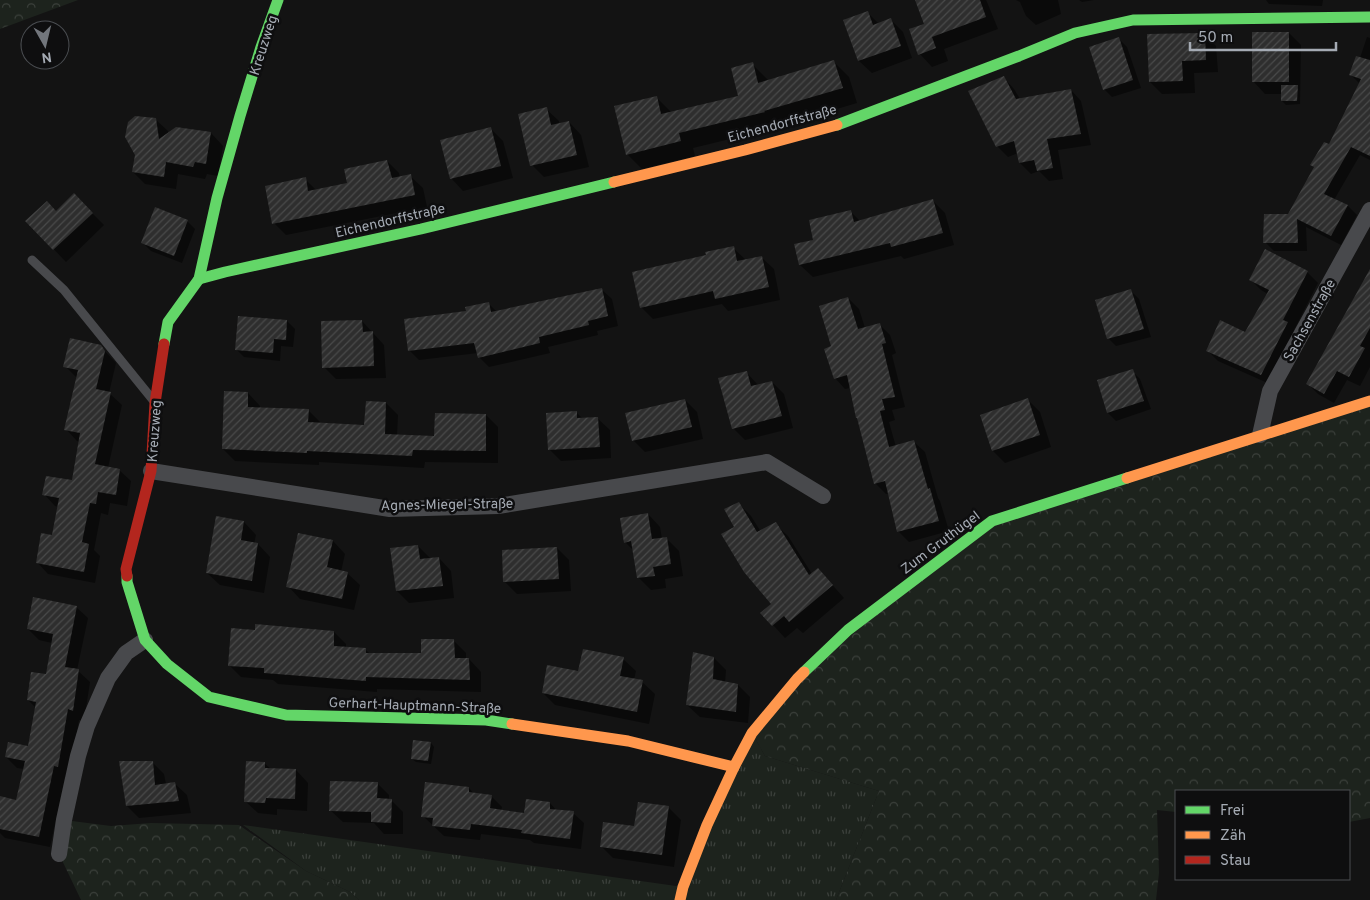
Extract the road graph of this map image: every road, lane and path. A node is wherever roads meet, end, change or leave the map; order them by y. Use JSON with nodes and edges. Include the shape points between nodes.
{"nodes":[{"id":1,"x":278,"y":0,"type":"edge"},
{"id":2,"x":1370,"y":17,"type":"edge"},
{"id":3,"x":1370,"y":210,"type":"edge"},
{"id":4,"x":32,"y":260,"type":"dead end"},
{"id":5,"x":199,"y":279,"type":"junction"},
{"id":6,"x":1370,"y":401,"type":"edge"},
{"id":7,"x":155,"y":403,"type":"junction"},
{"id":8,"x":1260,"y":435,"type":"junction"},
{"id":9,"x":151,"y":471,"type":"junction"},
{"id":10,"x":823,"y":496,"type":"dead end"},
{"id":11,"x":145,"y":640,"type":"junction"},
{"id":12,"x":734,"y":767,"type":"junction"},
{"id":13,"x":59,"y":854,"type":"dead end"},
{"id":14,"x":680,"y":900,"type":"edge"}],
"edges":[{"from":1,"to":5,"type":"street","name":"Kreuzweg","via":[[240,116]]},
{"from":2,"to":5,"type":"street","name":"Eichendorffstraße","via":[[1133,20],[1075,33],[830,128],[421,230]]},
{"from":3,"to":8,"type":"street","name":"Sachsenstraße","via":[[1270,391]]},
{"from":4,"to":7,"type":"lane","via":[[64,290]]},
{"from":5,"to":7,"type":"street","name":"Kreuzweg","via":[[168,322]]},
{"from":6,"to":8,"type":"street","name":"Zum Gruthügel"},
{"from":7,"to":9,"type":"street","name":"Kreuzweg"},
{"from":8,"to":12,"type":"street","name":"Zum Gruthügel","via":[[992,521],[848,630],[797,679],[752,733]]},
{"from":9,"to":10,"type":"street","name":"Agnes-Miegel-Straße","via":[[390,509],[498,506],[768,462]]},
{"from":9,"to":11,"type":"street","name":"Kreuzweg","via":[[126,569]]},
{"from":11,"to":12,"type":"street","name":"Gerhart-Hauptmann-Straße","via":[[167,664],[209,697],[286,715],[486,720],[628,741]]},
{"from":11,"to":13,"type":"street","via":[[126,653],[108,678],[87,726]]},
{"from":12,"to":14,"type":"street","name":"Zum Gruthügel","via":[[707,825]]}]}
